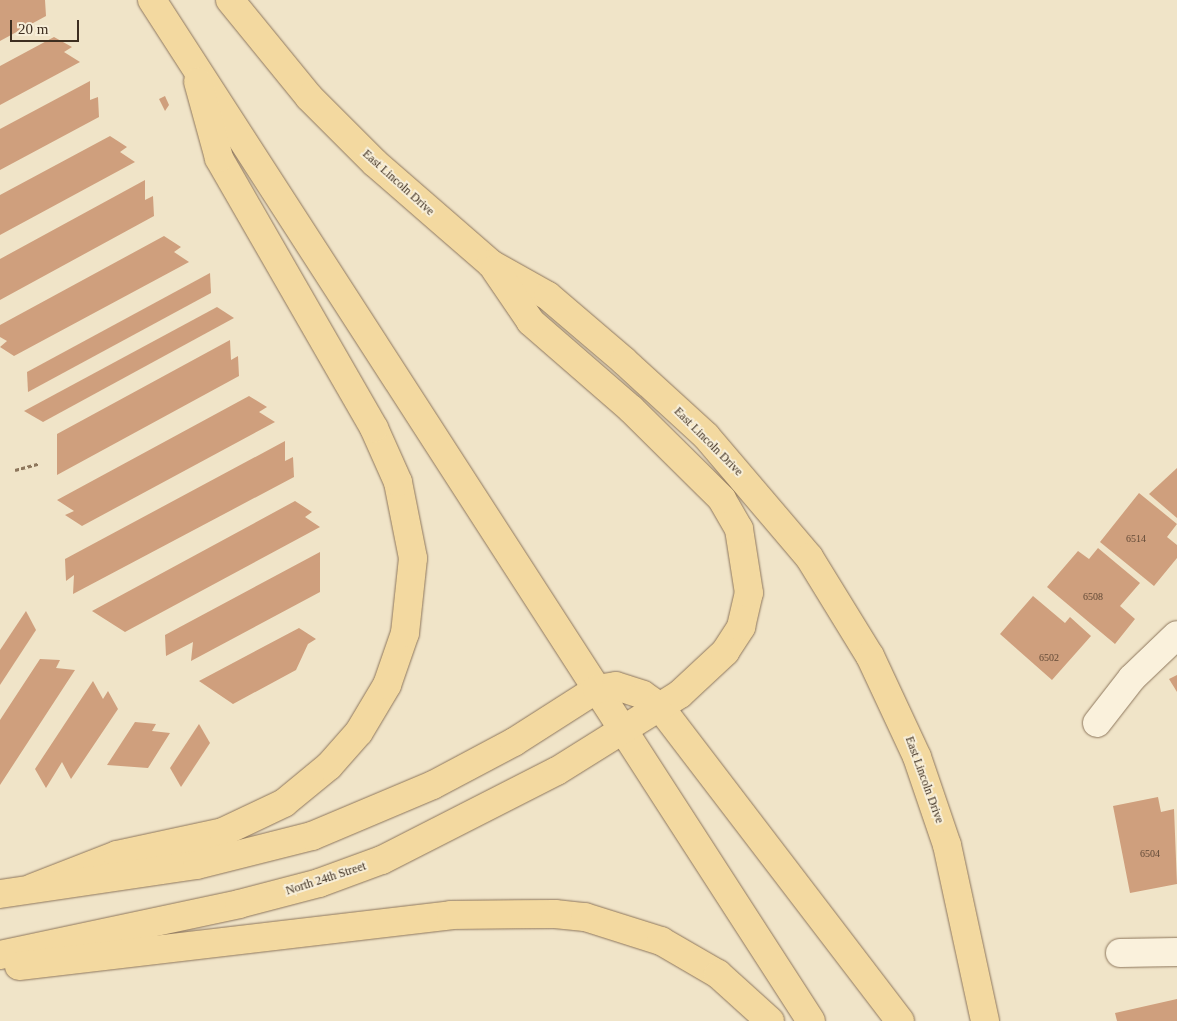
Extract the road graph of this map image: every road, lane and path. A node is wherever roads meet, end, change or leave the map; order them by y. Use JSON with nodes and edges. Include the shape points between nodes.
{"nodes":[{"id":1,"x":152,"y":0,"type":"edge"},
{"id":2,"x":230,"y":0,"type":"edge"},
{"id":3,"x":191,"y":57,"type":"junction"},
{"id":4,"x":491,"y":264,"type":"junction"},
{"id":5,"x":38,"y":464,"type":"dead end"},
{"id":6,"x":15,"y":470,"type":"dead end"},
{"id":7,"x":1177,"y":635,"type":"edge"},
{"id":8,"x":598,"y":689,"type":"junction"},
{"id":9,"x":660,"y":708,"type":"junction"},
{"id":10,"x":1097,"y":723,"type":"dead end"},
{"id":11,"x":623,"y":727,"type":"junction"},
{"id":12,"x":32,"y":888,"type":"junction"},
{"id":13,"x":0,"y":894,"type":"edge"},
{"id":14,"x":1177,"y":952,"type":"edge"},
{"id":15,"x":1120,"y":953,"type":"dead end"},
{"id":16,"x":0,"y":955,"type":"edge"},
{"id":17,"x":0,"y":967,"type":"edge"},
{"id":18,"x":770,"y":1021,"type":"edge"},
{"id":19,"x":811,"y":1021,"type":"edge"},
{"id":20,"x":900,"y":1021,"type":"edge"},
{"id":21,"x":985,"y":1021,"type":"edge"}],
"edges":[{"from":1,"to":3,"type":"main road"},
{"from":2,"to":4,"type":"main road","name":"East Lincoln Drive","via":[[341,130]]},
{"from":3,"to":8,"type":"main road"},
{"from":3,"to":12,"type":"main road","via":[[219,158],[374,428],[398,482],[413,558],[406,625],[388,685],[359,732],[329,766],[284,803],[223,832],[117,855]]},
{"from":4,"to":9,"type":"main road","name":"North 24th Street","via":[[531,322],[698,472],[722,499],[739,529],[749,593],[740,627],[726,652]]},
{"from":4,"to":21,"type":"main road","name":"East Lincoln Drive","via":[[548,296],[706,436],[814,565],[870,656],[927,784],[962,902]]},
{"from":5,"to":6,"type":"path"},
{"from":7,"to":10,"type":"street","via":[[1132,678]]},
{"from":8,"to":9,"type":"main road","via":[[630,689]]},
{"from":8,"to":11,"type":"main road"},
{"from":8,"to":12,"type":"main road","via":[[514,742],[432,785],[312,836],[196,865]]},
{"from":9,"to":11,"type":"main road","name":"North 24th Street"},
{"from":9,"to":20,"type":"main road"},
{"from":11,"to":16,"type":"main road","name":"North 24th Street","via":[[512,797],[382,860],[319,884]]},
{"from":11,"to":19,"type":"main road"},
{"from":12,"to":13,"type":"main road"},
{"from":14,"to":15,"type":"street"},
{"from":17,"to":18,"type":"main road","via":[[326,928],[491,912],[539,913],[585,917],[661,941],[718,974]]}]}
